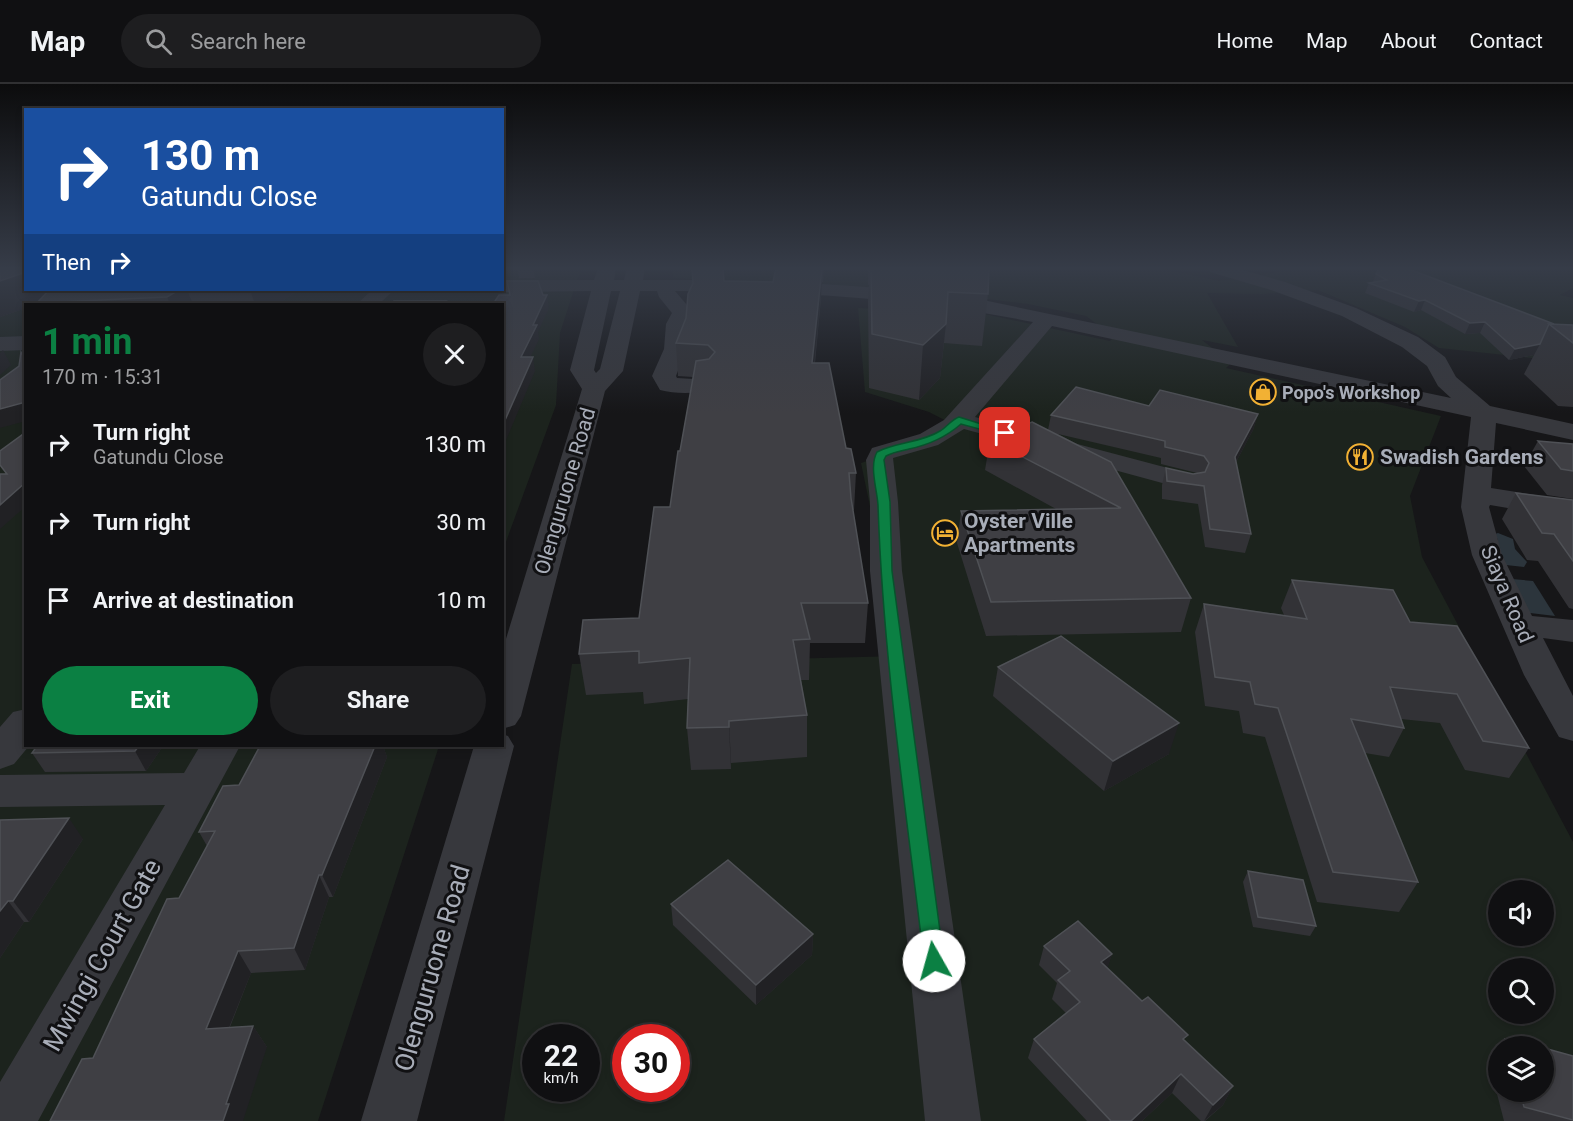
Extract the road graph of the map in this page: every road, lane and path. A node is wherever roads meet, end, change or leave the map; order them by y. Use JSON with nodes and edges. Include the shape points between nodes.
{"nodes":[{"id":1,"x":595,"y":316,"type":"edge"},
{"id":2,"x":624,"y":316,"type":"edge"},
{"id":3,"x":681,"y":316,"type":"edge"},
{"id":4,"x":1038,"y":316,"type":"edge"},
{"id":5,"x":1358,"y":316,"type":"edge"},
{"id":6,"x":1048,"y":318,"type":"junction"},
{"id":7,"x":24,"y":343,"type":"edge"},
{"id":8,"x":0,"y":344,"type":"edge"},
{"id":9,"x":702,"y":385,"type":"edge"},
{"id":10,"x":594,"y":389,"type":"junction"},
{"id":11,"x":1484,"y":414,"type":"junction"},
{"id":12,"x":959,"y":420,"type":"junction"},
{"id":13,"x":1573,"y":432,"type":"edge"},
{"id":14,"x":1188,"y":482,"type":"edge"},
{"id":15,"x":1477,"y":495,"type":"junction"},
{"id":16,"x":1573,"y":510,"type":"edge"},
{"id":17,"x":1519,"y":625,"type":"junction"},
{"id":18,"x":1573,"y":631,"type":"edge"},
{"id":19,"x":504,"y":709,"type":"edge"},
{"id":20,"x":1573,"y":728,"type":"edge"},
{"id":21,"x":219,"y":747,"type":"edge"},
{"id":22,"x":494,"y":747,"type":"edge"},
{"id":23,"x":195,"y":789,"type":"junction"},
{"id":24,"x":0,"y":791,"type":"edge"},
{"id":25,"x":8,"y":1121,"type":"edge"},
{"id":26,"x":389,"y":1121,"type":"edge"},
{"id":27,"x":953,"y":1121,"type":"edge"}],
"edges":[{"from":1,"to":10,"type":"street","name":"Olenguruone Road","via":[[582,370]]},
{"from":2,"to":10,"type":"street","via":[[611,371]]},
{"from":3,"to":9,"type":"street","via":[[675,349],[664,376],[668,385]]},
{"from":4,"to":6,"type":"street"},
{"from":5,"to":11,"type":"street","via":[[1410,342],[1437,362],[1446,381]]},
{"from":6,"to":11,"type":"street"},
{"from":6,"to":12,"type":"street"},
{"from":7,"to":8,"type":"street"},
{"from":10,"to":19,"type":"street","name":"Olenguruone Road"},
{"from":11,"to":13,"type":"street"},
{"from":11,"to":15,"type":"street","name":"Siaya Road"},
{"from":12,"to":14,"type":"street"},
{"from":12,"to":27,"type":"street","via":[[944,434],[890,449],[880,454],[879,460],[886,571]]},
{"from":15,"to":16,"type":"street"},
{"from":15,"to":17,"type":"street","name":"Siaya Road","via":[[1475,507],[1487,555]]},
{"from":17,"to":18,"type":"street"},
{"from":17,"to":20,"type":"street","name":"Siaya Road"},
{"from":21,"to":23,"type":"street","name":"Mwingi Court Gate"},
{"from":22,"to":26,"type":"street","name":"Olenguruone Road"},
{"from":23,"to":24,"type":"street"},
{"from":23,"to":25,"type":"street","name":"Mwingi Court Gate"}]}
